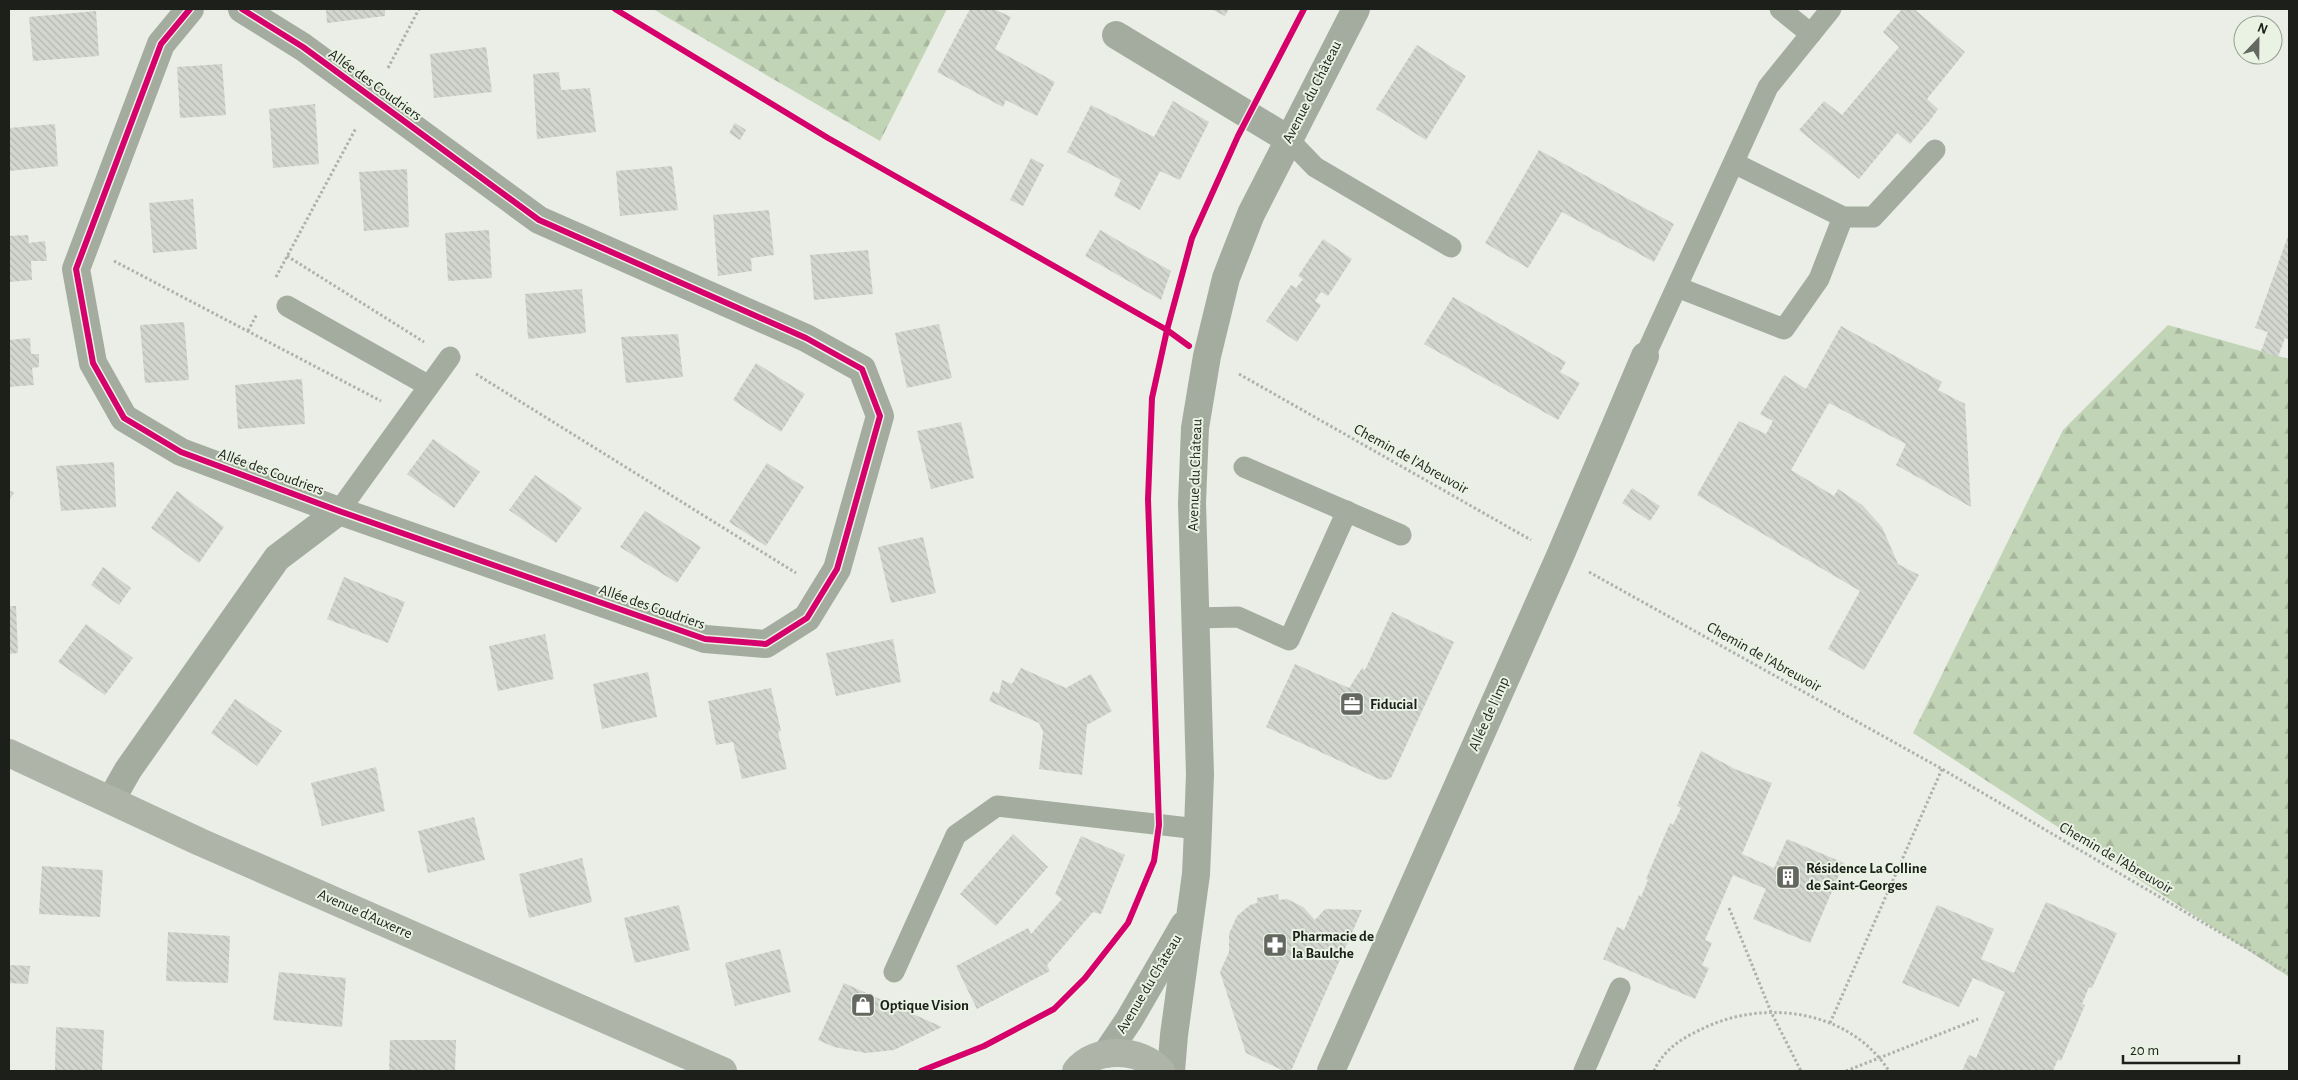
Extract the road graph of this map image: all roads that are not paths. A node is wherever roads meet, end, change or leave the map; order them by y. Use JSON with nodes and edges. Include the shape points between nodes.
{"nodes":[{"id":1,"x":190,"y":9,"type":"edge"},
{"id":2,"x":242,"y":9,"type":"edge"},
{"id":3,"x":1356,"y":9,"type":"edge"},
{"id":4,"x":1780,"y":9,"type":"edge"},
{"id":5,"x":1831,"y":9,"type":"edge"},
{"id":6,"x":1811,"y":34,"type":"junction"},
{"id":7,"x":1116,"y":35,"type":"dead end"},
{"id":8,"x":1288,"y":139,"type":"junction"},
{"id":9,"x":1935,"y":150,"type":"dead end"},
{"id":10,"x":1734,"y":163,"type":"junction"},
{"id":11,"x":1843,"y":217,"type":"junction"},
{"id":12,"x":1451,"y":247,"type":"dead end"},
{"id":13,"x":1677,"y":287,"type":"junction"},
{"id":14,"x":287,"y":306,"type":"dead end"},
{"id":15,"x":1645,"y":356,"type":"joint"},
{"id":16,"x":450,"y":357,"type":"road end"},
{"id":17,"x":429,"y":386,"type":"junction"},
{"id":18,"x":1244,"y":467,"type":"dead end"},
{"id":19,"x":339,"y":512,"type":"junction"},
{"id":20,"x":1347,"y":512,"type":"junction"},
{"id":21,"x":1400,"y":535,"type":"dead end"},
{"id":22,"x":1195,"y":618,"type":"junction"},
{"id":23,"x":9,"y":753,"type":"edge"},
{"id":24,"x":111,"y":800,"type":"junction"},
{"id":25,"x":1198,"y":829,"type":"junction"},
{"id":26,"x":1191,"y":913,"type":"junction"},
{"id":27,"x":894,"y":972,"type":"dead end"},
{"id":28,"x":1620,"y":988,"type":"dead end"},
{"id":29,"x":1106,"y":1054,"type":"junction"},
{"id":30,"x":1075,"y":1070,"type":"edge"},
{"id":31,"x":723,"y":1071,"type":"edge"},
{"id":32,"x":1161,"y":1071,"type":"edge"},
{"id":33,"x":1171,"y":1071,"type":"edge"},
{"id":34,"x":1331,"y":1071,"type":"edge"},
{"id":35,"x":1584,"y":1071,"type":"edge"}],
"edges":[{"from":1,"to":19,"type":"street","name":"Allée des Coudriers","via":[[161,44],[76,269],[93,363],[124,418],[181,452]]},
{"from":2,"to":19,"type":"street","name":"Allée des Coudriers","via":[[303,47],[539,220],[806,338],[862,369],[880,416],[837,569],[807,618],[766,644],[705,639]]},
{"from":3,"to":8,"type":"street","name":"Avenue du Château"},
{"from":4,"to":6,"type":"lane"},
{"from":5,"to":6,"type":"lane"},
{"from":6,"to":10,"type":"lane","via":[[1768,87]]},
{"from":7,"to":8,"type":"street"},
{"from":8,"to":12,"type":"lane","via":[[1315,167]]},
{"from":8,"to":22,"type":"street","name":"Avenue du Château","via":[[1251,214],[1226,278],[1207,356],[1195,428],[1192,503]]},
{"from":9,"to":11,"type":"lane","via":[[1873,217]]},
{"from":10,"to":11,"type":"lane"},
{"from":10,"to":13,"type":"lane"},
{"from":11,"to":13,"type":"lane","via":[[1819,279],[1784,329]]},
{"from":13,"to":15,"type":"lane"},
{"from":14,"to":17,"type":"lane"},
{"from":15,"to":34,"type":"street","name":"Allée de l'Imp","via":[[1560,556]]},
{"from":16,"to":17,"type":"lane"},
{"from":17,"to":19,"type":"lane"},
{"from":18,"to":20,"type":"lane"},
{"from":19,"to":24,"type":"street","name":"Allée des Coudriers","via":[[277,558],[128,770]]},
{"from":20,"to":21,"type":"lane"},
{"from":20,"to":22,"type":"lane","via":[[1289,640],[1238,617]]},
{"from":22,"to":25,"type":"street","name":"Avenue du Château","via":[[1200,774]]},
{"from":23,"to":24,"type":"main road","name":"Avenue d'Auxerre"},
{"from":24,"to":31,"type":"main road","name":"Avenue d'Auxerre"},
{"from":25,"to":26,"type":"street","name":"Avenue du Château"},
{"from":25,"to":27,"type":"lane","via":[[997,806],[956,835]]},
{"from":26,"to":29,"type":"street","name":"Avenue du Château"},
{"from":26,"to":33,"type":"street","name":"Avenue du Château"},
{"from":28,"to":35,"type":"lane"},
{"from":29,"to":30,"type":"main road"},
{"from":29,"to":32,"type":"main road","via":[[1125,1053],[1142,1058]]}]}
